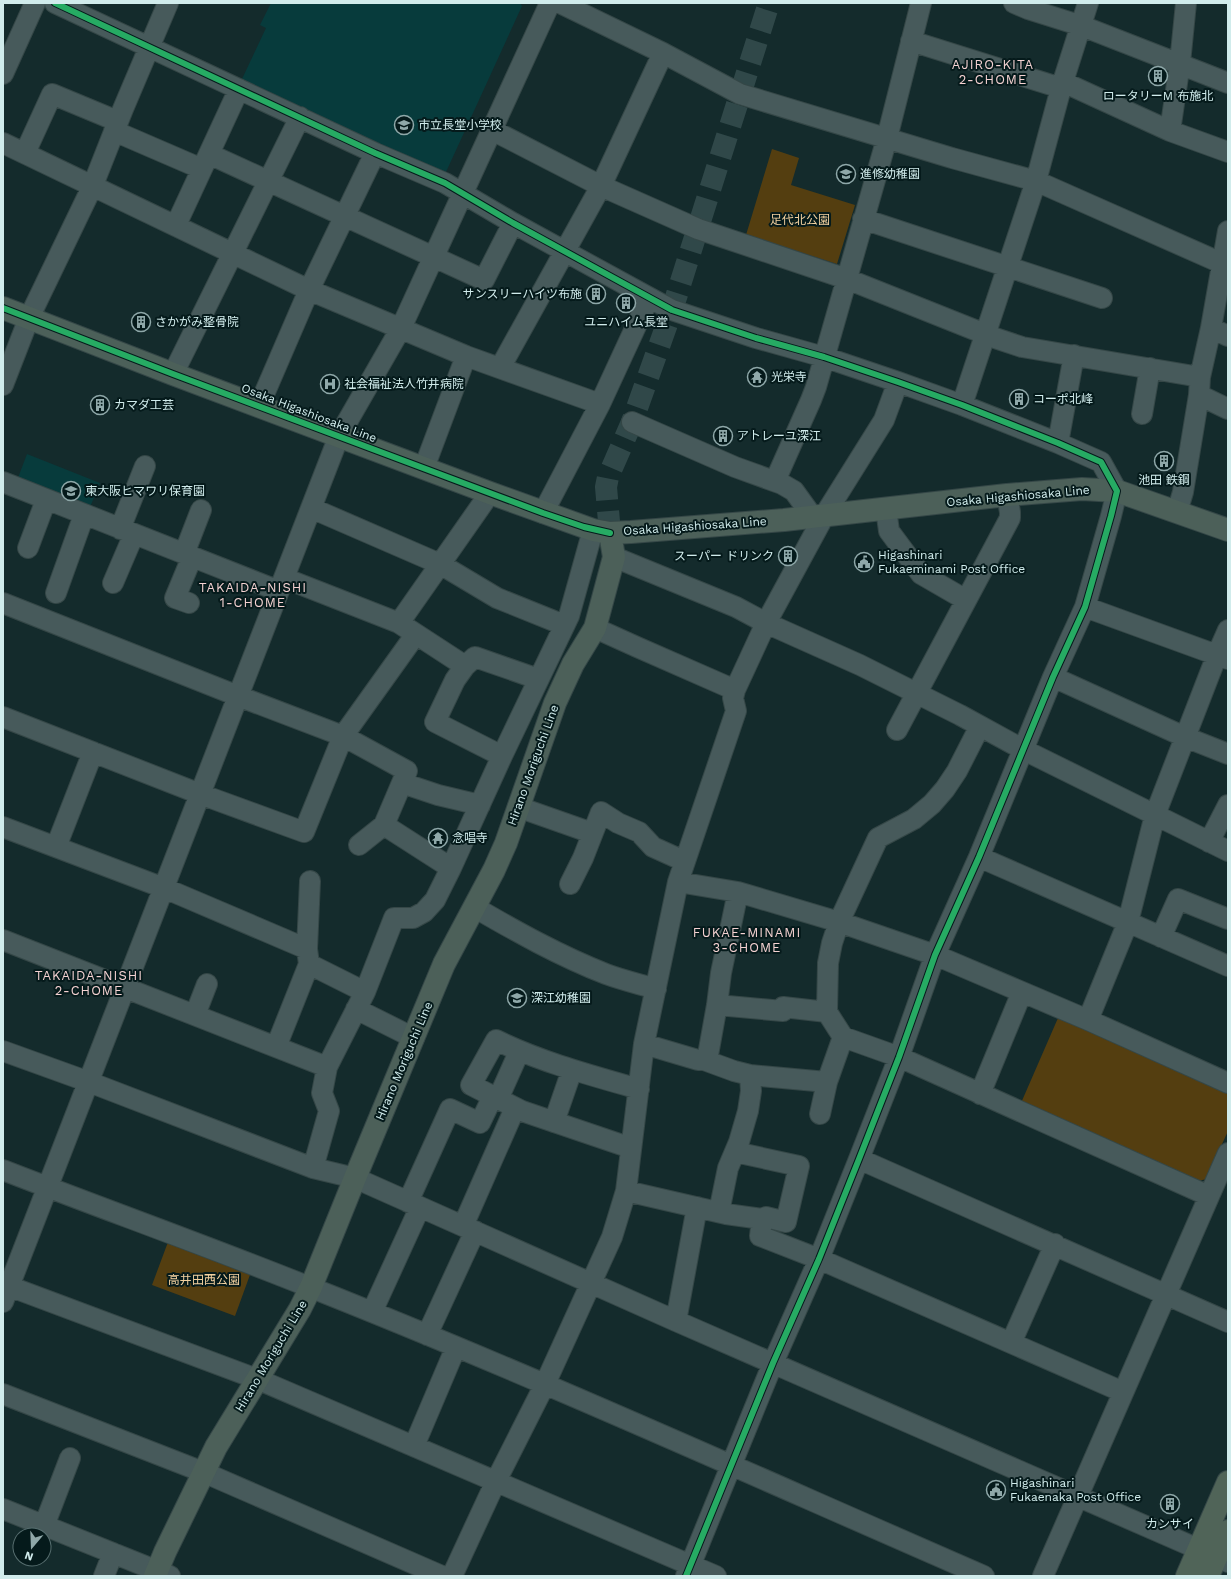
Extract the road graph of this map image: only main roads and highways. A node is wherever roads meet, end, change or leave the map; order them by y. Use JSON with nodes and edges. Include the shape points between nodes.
{"nodes":[{"id":1,"x":3,"y":308,"type":"edge"},
{"id":2,"x":1228,"y":530,"type":"edge"},
{"id":3,"x":602,"y":531,"type":"junction"},
{"id":4,"x":1228,"y":1482,"type":"edge"},
{"id":5,"x":1228,"y":1531,"type":"edge"},
{"id":6,"x":1213,"y":1561,"type":"edge"},
{"id":7,"x":161,"y":1574,"type":"edge"},
{"id":8,"x":1187,"y":1576,"type":"edge"}],
"edges":[{"from":1,"to":3,"type":"main road","name":"Osaka Higashiosaka Line","via":[[543,513]]},
{"from":2,"to":3,"type":"main road","name":"Osaka Higashiosaka Line","via":[[1117,491],[1082,489],[818,516],[646,531]]},
{"from":3,"to":7,"type":"main road","name":"Hirano Moriguchi Line","via":[[614,557],[595,628],[573,664],[555,703],[506,843],[444,964],[311,1287],[216,1447]]},
{"from":4,"to":6,"type":"highway"},
{"from":5,"to":6,"type":"highway"},
{"from":6,"to":8,"type":"highway"}]}
